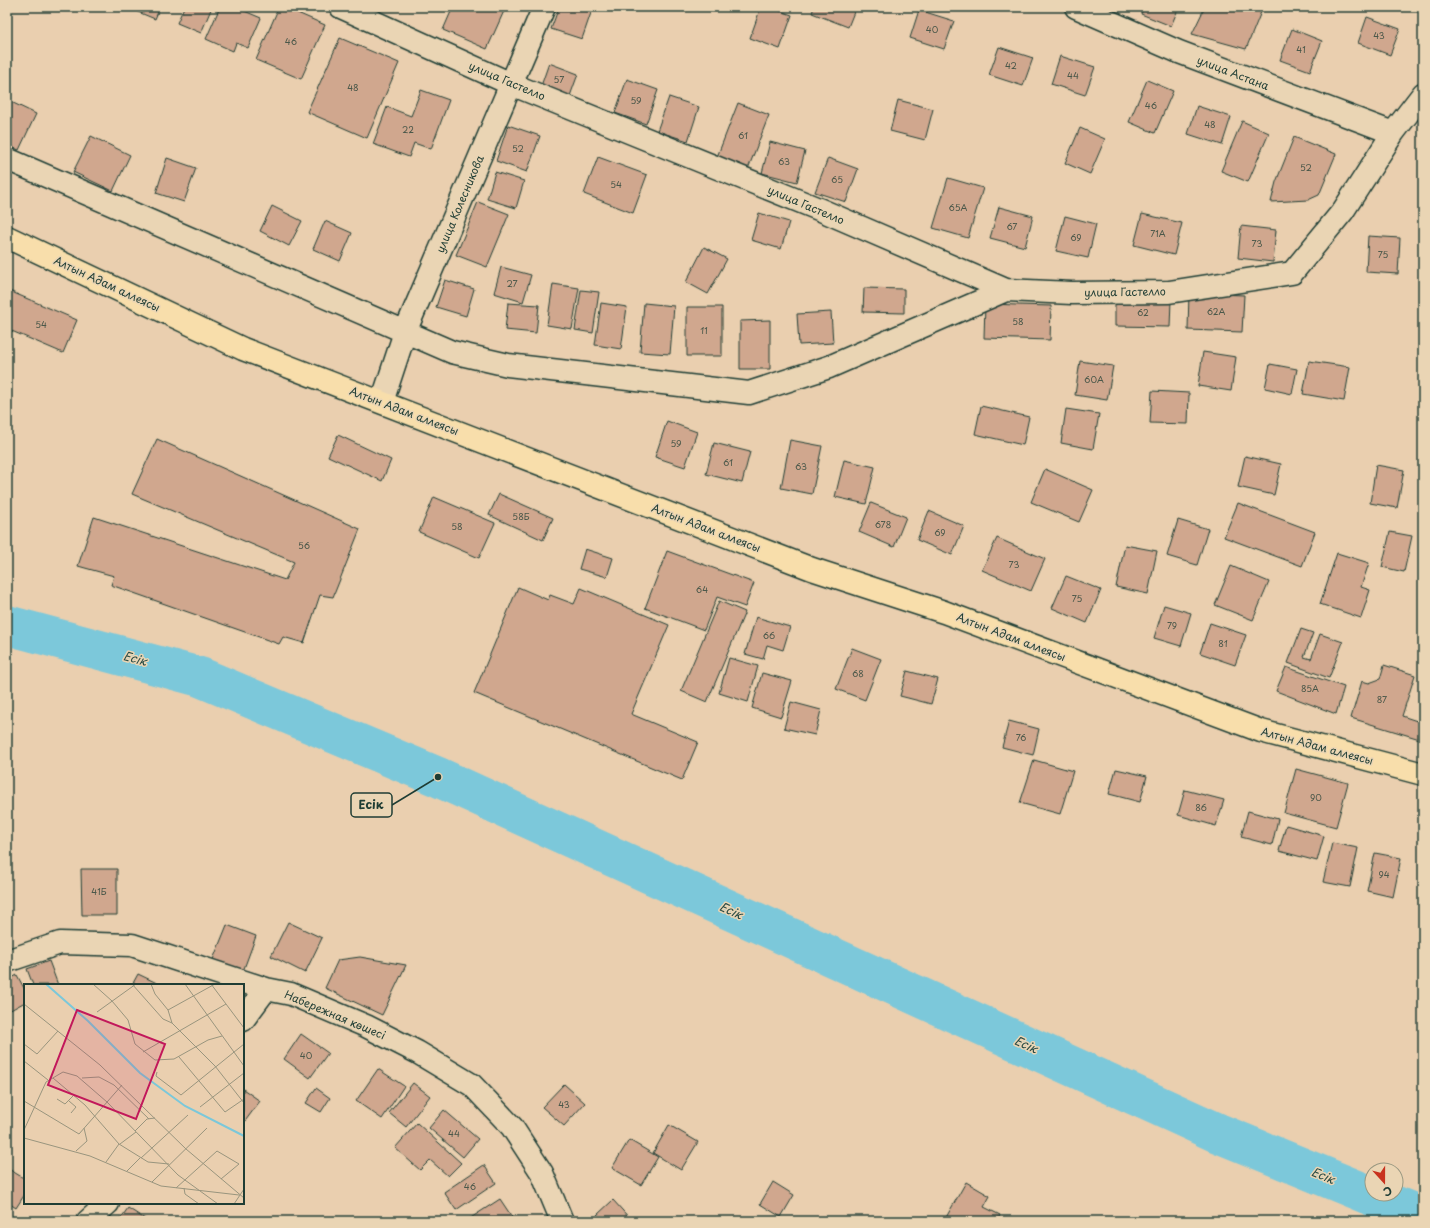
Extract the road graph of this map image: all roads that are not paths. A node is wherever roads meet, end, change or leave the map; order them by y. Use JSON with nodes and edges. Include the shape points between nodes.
{"nodes":[{"id":1,"x":341,"y":7,"type":"edge"},
{"id":2,"x":544,"y":7,"type":"edge"},
{"id":3,"x":1076,"y":7,"type":"edge"},
{"id":4,"x":511,"y":84,"type":"junction"},
{"id":5,"x":1423,"y":94,"type":"edge"},
{"id":6,"x":1393,"y":133,"type":"junction"},
{"id":7,"x":7,"y":159,"type":"edge"},
{"id":8,"x":7,"y":237,"type":"edge"},
{"id":9,"x":1006,"y":290,"type":"junction"},
{"id":10,"x":405,"y":332,"type":"junction"},
{"id":11,"x":382,"y":402,"type":"junction"},
{"id":12,"x":1423,"y":774,"type":"edge"},
{"id":13,"x":7,"y":961,"type":"edge"},
{"id":14,"x":266,"y":989,"type":"junction"},
{"id":15,"x":244,"y":1019,"type":"edge"},
{"id":16,"x":107,"y":1204,"type":"edge"},
{"id":17,"x":88,"y":1221,"type":"edge"},
{"id":18,"x":562,"y":1221,"type":"edge"}],
"edges":[{"from":1,"to":4,"type":"street","name":"улица Гастелло"},
{"from":2,"to":4,"type":"street","name":"улица Колесникова"},
{"from":3,"to":6,"type":"street","name":"улица Астана","via":[[1179,52]]},
{"from":4,"to":9,"type":"street","name":"улица Гастелло","via":[[821,210]]},
{"from":4,"to":10,"type":"street","name":"улица Колесникова"},
{"from":5,"to":6,"type":"street"},
{"from":6,"to":9,"type":"street","name":"улица Гастелло","via":[[1343,211],[1292,273],[1169,292],[1072,293]]},
{"from":7,"to":10,"type":"street"},
{"from":8,"to":11,"type":"main road","name":"Алтын Адам аллеясы","via":[[243,349]]},
{"from":9,"to":10,"type":"street","via":[[828,367],[749,393],[508,365],[452,352]]},
{"from":10,"to":11,"type":"street","name":"улица Колесникова"},
{"from":11,"to":12,"type":"main road","name":"Алтын Адам аллеясы","via":[[812,569],[944,612],[1261,731]]},
{"from":13,"to":14,"type":"street","name":"Набережная көшесі","via":[[60,943],[132,945]]},
{"from":14,"to":15,"type":"street"},
{"from":14,"to":18,"type":"street","name":"Набережная көшесі","via":[[291,994],[366,1026],[417,1052],[472,1085],[512,1127],[542,1173]]},
{"from":16,"to":17,"type":"street"}]}
